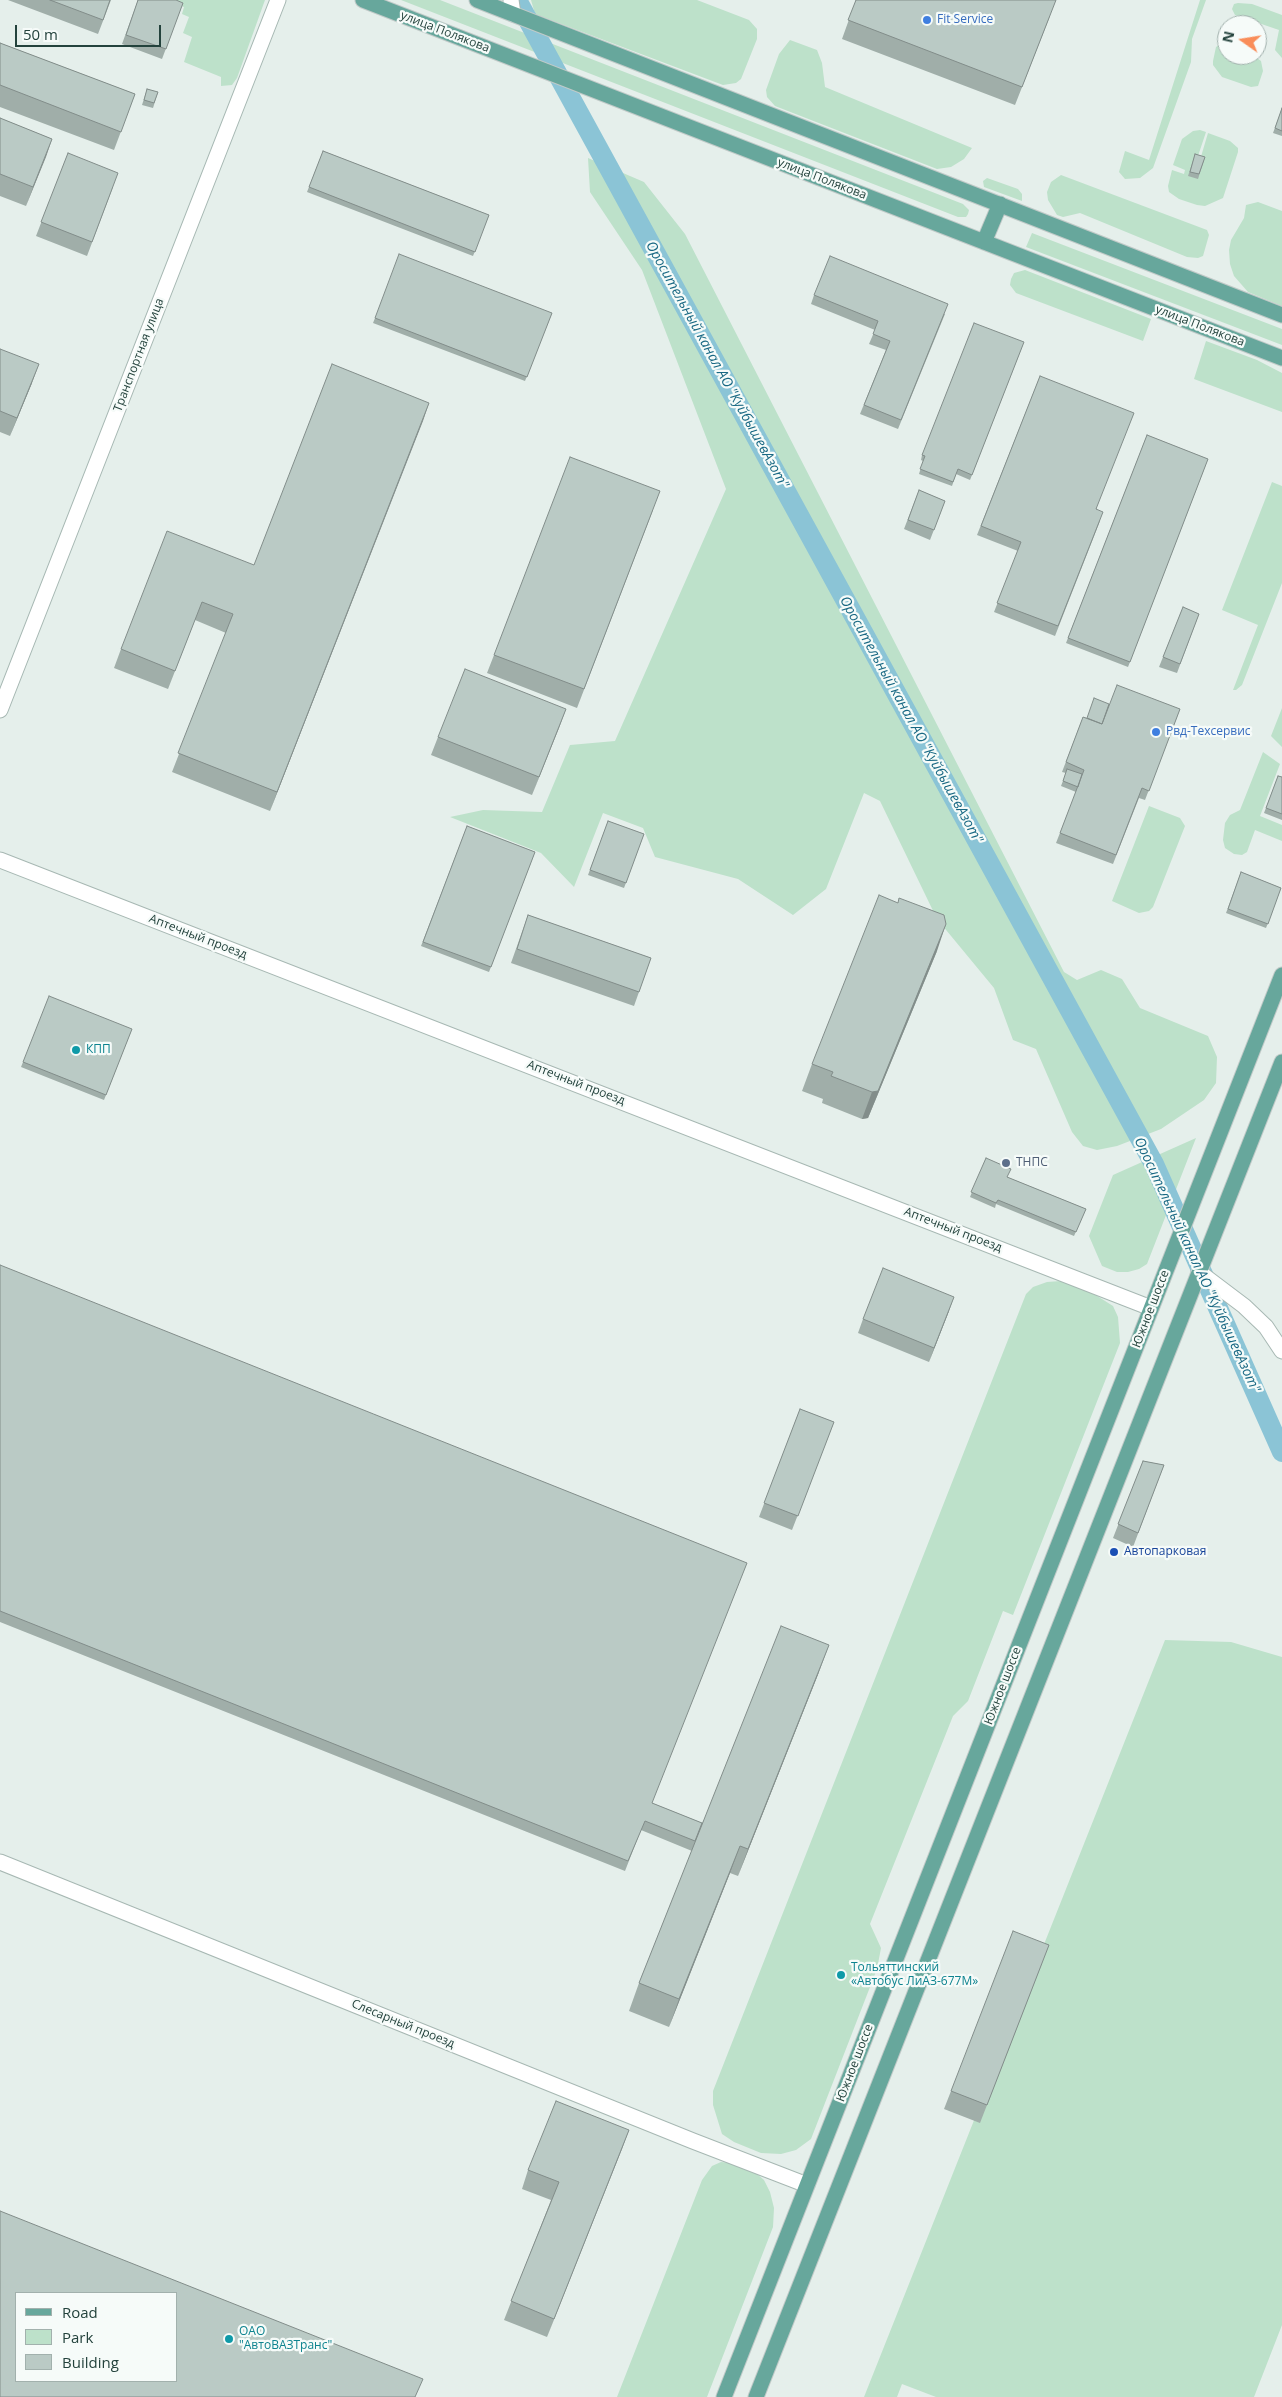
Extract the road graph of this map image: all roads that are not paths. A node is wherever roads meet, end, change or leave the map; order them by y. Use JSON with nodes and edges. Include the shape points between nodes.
{"nodes":[{"id":1,"x":278,"y":0,"type":"edge"},
{"id":2,"x":363,"y":0,"type":"edge"},
{"id":3,"x":477,"y":0,"type":"edge"},
{"id":4,"x":512,"y":7,"type":"edge"},
{"id":5,"x":1000,"y":204,"type":"junction"},
{"id":6,"x":984,"y":242,"type":"junction"},
{"id":7,"x":1282,"y":315,"type":"edge"},
{"id":8,"x":1282,"y":358,"type":"edge"},
{"id":9,"x":0,"y":710,"type":"edge"},
{"id":10,"x":0,"y":860,"type":"edge"},
{"id":11,"x":1282,"y":975,"type":"edge"},
{"id":12,"x":1282,"y":1062,"type":"edge"},
{"id":13,"x":1200,"y":1272,"type":"junction"},
{"id":14,"x":1151,"y":1308,"type":"junction"},
{"id":15,"x":1282,"y":1352,"type":"edge"},
{"id":16,"x":0,"y":1862,"type":"edge"},
{"id":17,"x":807,"y":2185,"type":"junction"},
{"id":18,"x":724,"y":2397,"type":"edge"},
{"id":19,"x":756,"y":2397,"type":"edge"}],
"edges":[{"from":1,"to":9,"type":"street","name":"Транспортная улица"},
{"from":2,"to":6,"type":"main road","name":"улица Полякова"},
{"from":3,"to":4,"type":"main road"},
{"from":4,"to":5,"type":"main road"},
{"from":5,"to":6,"type":"main road"},
{"from":5,"to":7,"type":"main road"},
{"from":6,"to":8,"type":"main road","name":"улица Полякова"},
{"from":10,"to":14,"type":"street","name":"Аптечный проезд"},
{"from":11,"to":14,"type":"main road","name":"Южное шоссе"},
{"from":12,"to":13,"type":"main road"},
{"from":13,"to":15,"type":"street","via":[[1266,1327]]},
{"from":13,"to":19,"type":"main road"},
{"from":14,"to":17,"type":"main road","name":"Южное шоссе"},
{"from":16,"to":17,"type":"street","name":"Слесарный проезд"},
{"from":17,"to":18,"type":"main road","name":"Южное шоссе"}]}
